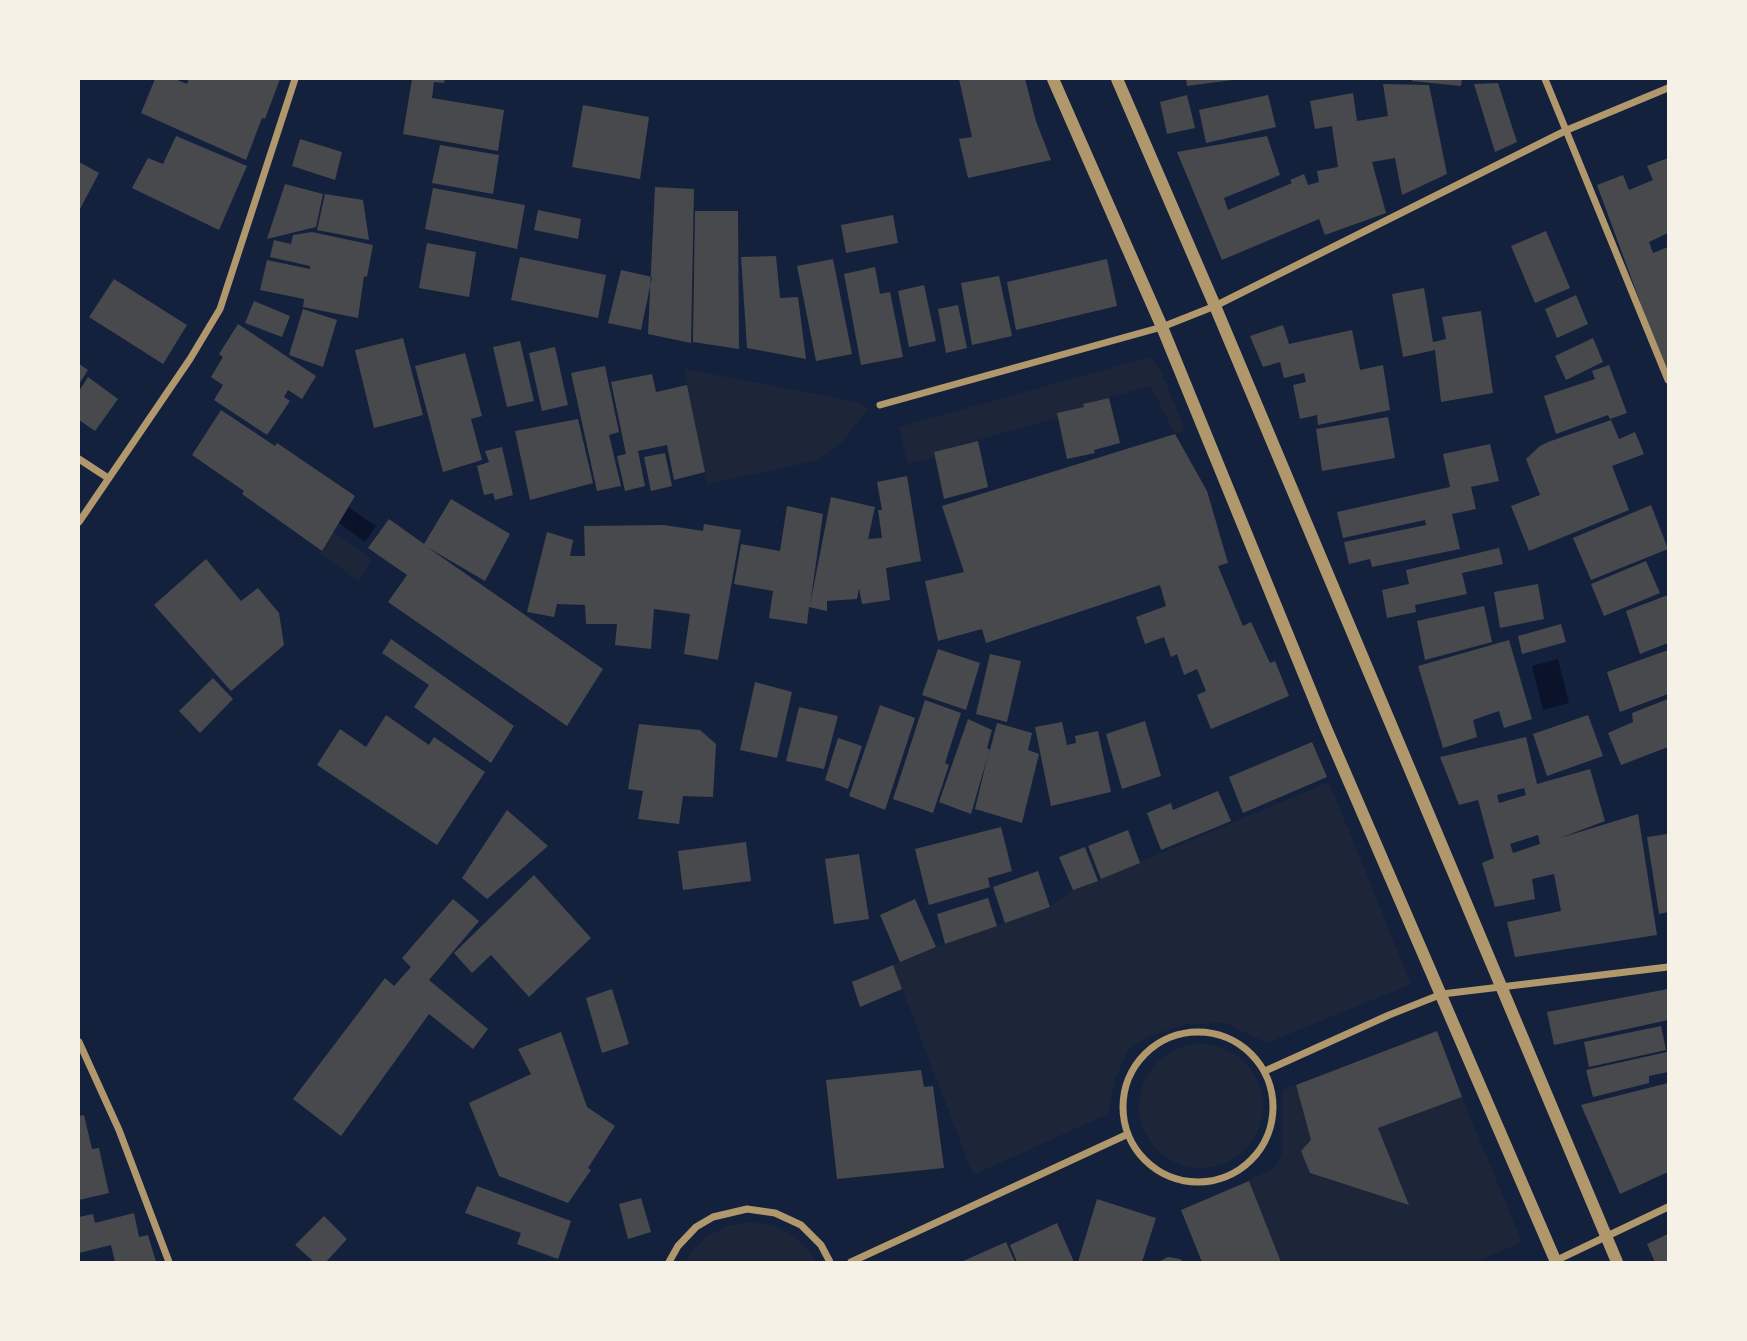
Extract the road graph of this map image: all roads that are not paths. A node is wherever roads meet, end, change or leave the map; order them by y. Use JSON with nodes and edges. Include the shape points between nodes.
{"nodes":[{"id":1,"x":295,"y":79,"type":"edge"},
{"id":2,"x":1052,"y":79,"type":"edge"},
{"id":3,"x":1117,"y":79,"type":"edge"},
{"id":4,"x":1545,"y":79,"type":"edge"},
{"id":5,"x":1668,"y":88,"type":"edge"},
{"id":6,"x":1567,"y":130,"type":"junction"},
{"id":7,"x":1215,"y":306,"type":"junction"},
{"id":8,"x":1162,"y":327,"type":"junction"},
{"id":9,"x":1668,"y":380,"type":"edge"},
{"id":10,"x":880,"y":405,"type":"dead end"},
{"id":11,"x":79,"y":459,"type":"edge"},
{"id":12,"x":108,"y":478,"type":"junction"},
{"id":13,"x":79,"y":522,"type":"edge"},
{"id":14,"x":1668,"y":967,"type":"edge"},
{"id":15,"x":1501,"y":988,"type":"junction"},
{"id":16,"x":1442,"y":994,"type":"junction"},
{"id":17,"x":79,"y":1042,"type":"edge"},
{"id":18,"x":1265,"y":1071,"type":"junction"},
{"id":19,"x":1128,"y":1134,"type":"junction"},
{"id":20,"x":1668,"y":1207,"type":"edge"},
{"id":21,"x":1606,"y":1237,"type":"junction"},
{"id":22,"x":169,"y":1262,"type":"edge"},
{"id":23,"x":669,"y":1262,"type":"edge"},
{"id":24,"x":830,"y":1262,"type":"edge"},
{"id":25,"x":851,"y":1262,"type":"edge"},
{"id":26,"x":1554,"y":1262,"type":"edge"},
{"id":27,"x":1617,"y":1262,"type":"edge"}],
"edges":[{"from":1,"to":12,"type":"street","via":[[220,309]]},
{"from":2,"to":8,"type":"street"},
{"from":3,"to":7,"type":"street"},
{"from":4,"to":6,"type":"street"},
{"from":5,"to":6,"type":"street"},
{"from":6,"to":7,"type":"street"},
{"from":6,"to":9,"type":"street"},
{"from":7,"to":8,"type":"street"},
{"from":7,"to":15,"type":"street"},
{"from":8,"to":10,"type":"street"},
{"from":8,"to":16,"type":"street","via":[[1325,726]]},
{"from":11,"to":12,"type":"street"},
{"from":12,"to":13,"type":"street"},
{"from":14,"to":15,"type":"street"},
{"from":15,"to":16,"type":"street"},
{"from":15,"to":21,"type":"street"},
{"from":16,"to":18,"type":"street"},
{"from":16,"to":26,"type":"street"},
{"from":17,"to":22,"type":"street","via":[[119,1130]]},
{"from":18,"to":19,"type":"street","via":[[1251,1052],[1231,1038],[1208,1031],[1184,1032],[1161,1040],[1142,1055],[1129,1074],[1123,1098]]},
{"from":18,"to":19,"type":"street","via":[[1273,1117],[1266,1140],[1253,1159],[1234,1174],[1212,1182],[1166,1176],[1146,1163]]},
{"from":19,"to":25,"type":"street"},
{"from":20,"to":21,"type":"street"},
{"from":21,"to":26,"type":"street"},
{"from":21,"to":27,"type":"street"},
{"from":23,"to":24,"type":"street","via":[[696,1227],[713,1217],[747,1209],[775,1213],[801,1225]]}]}
